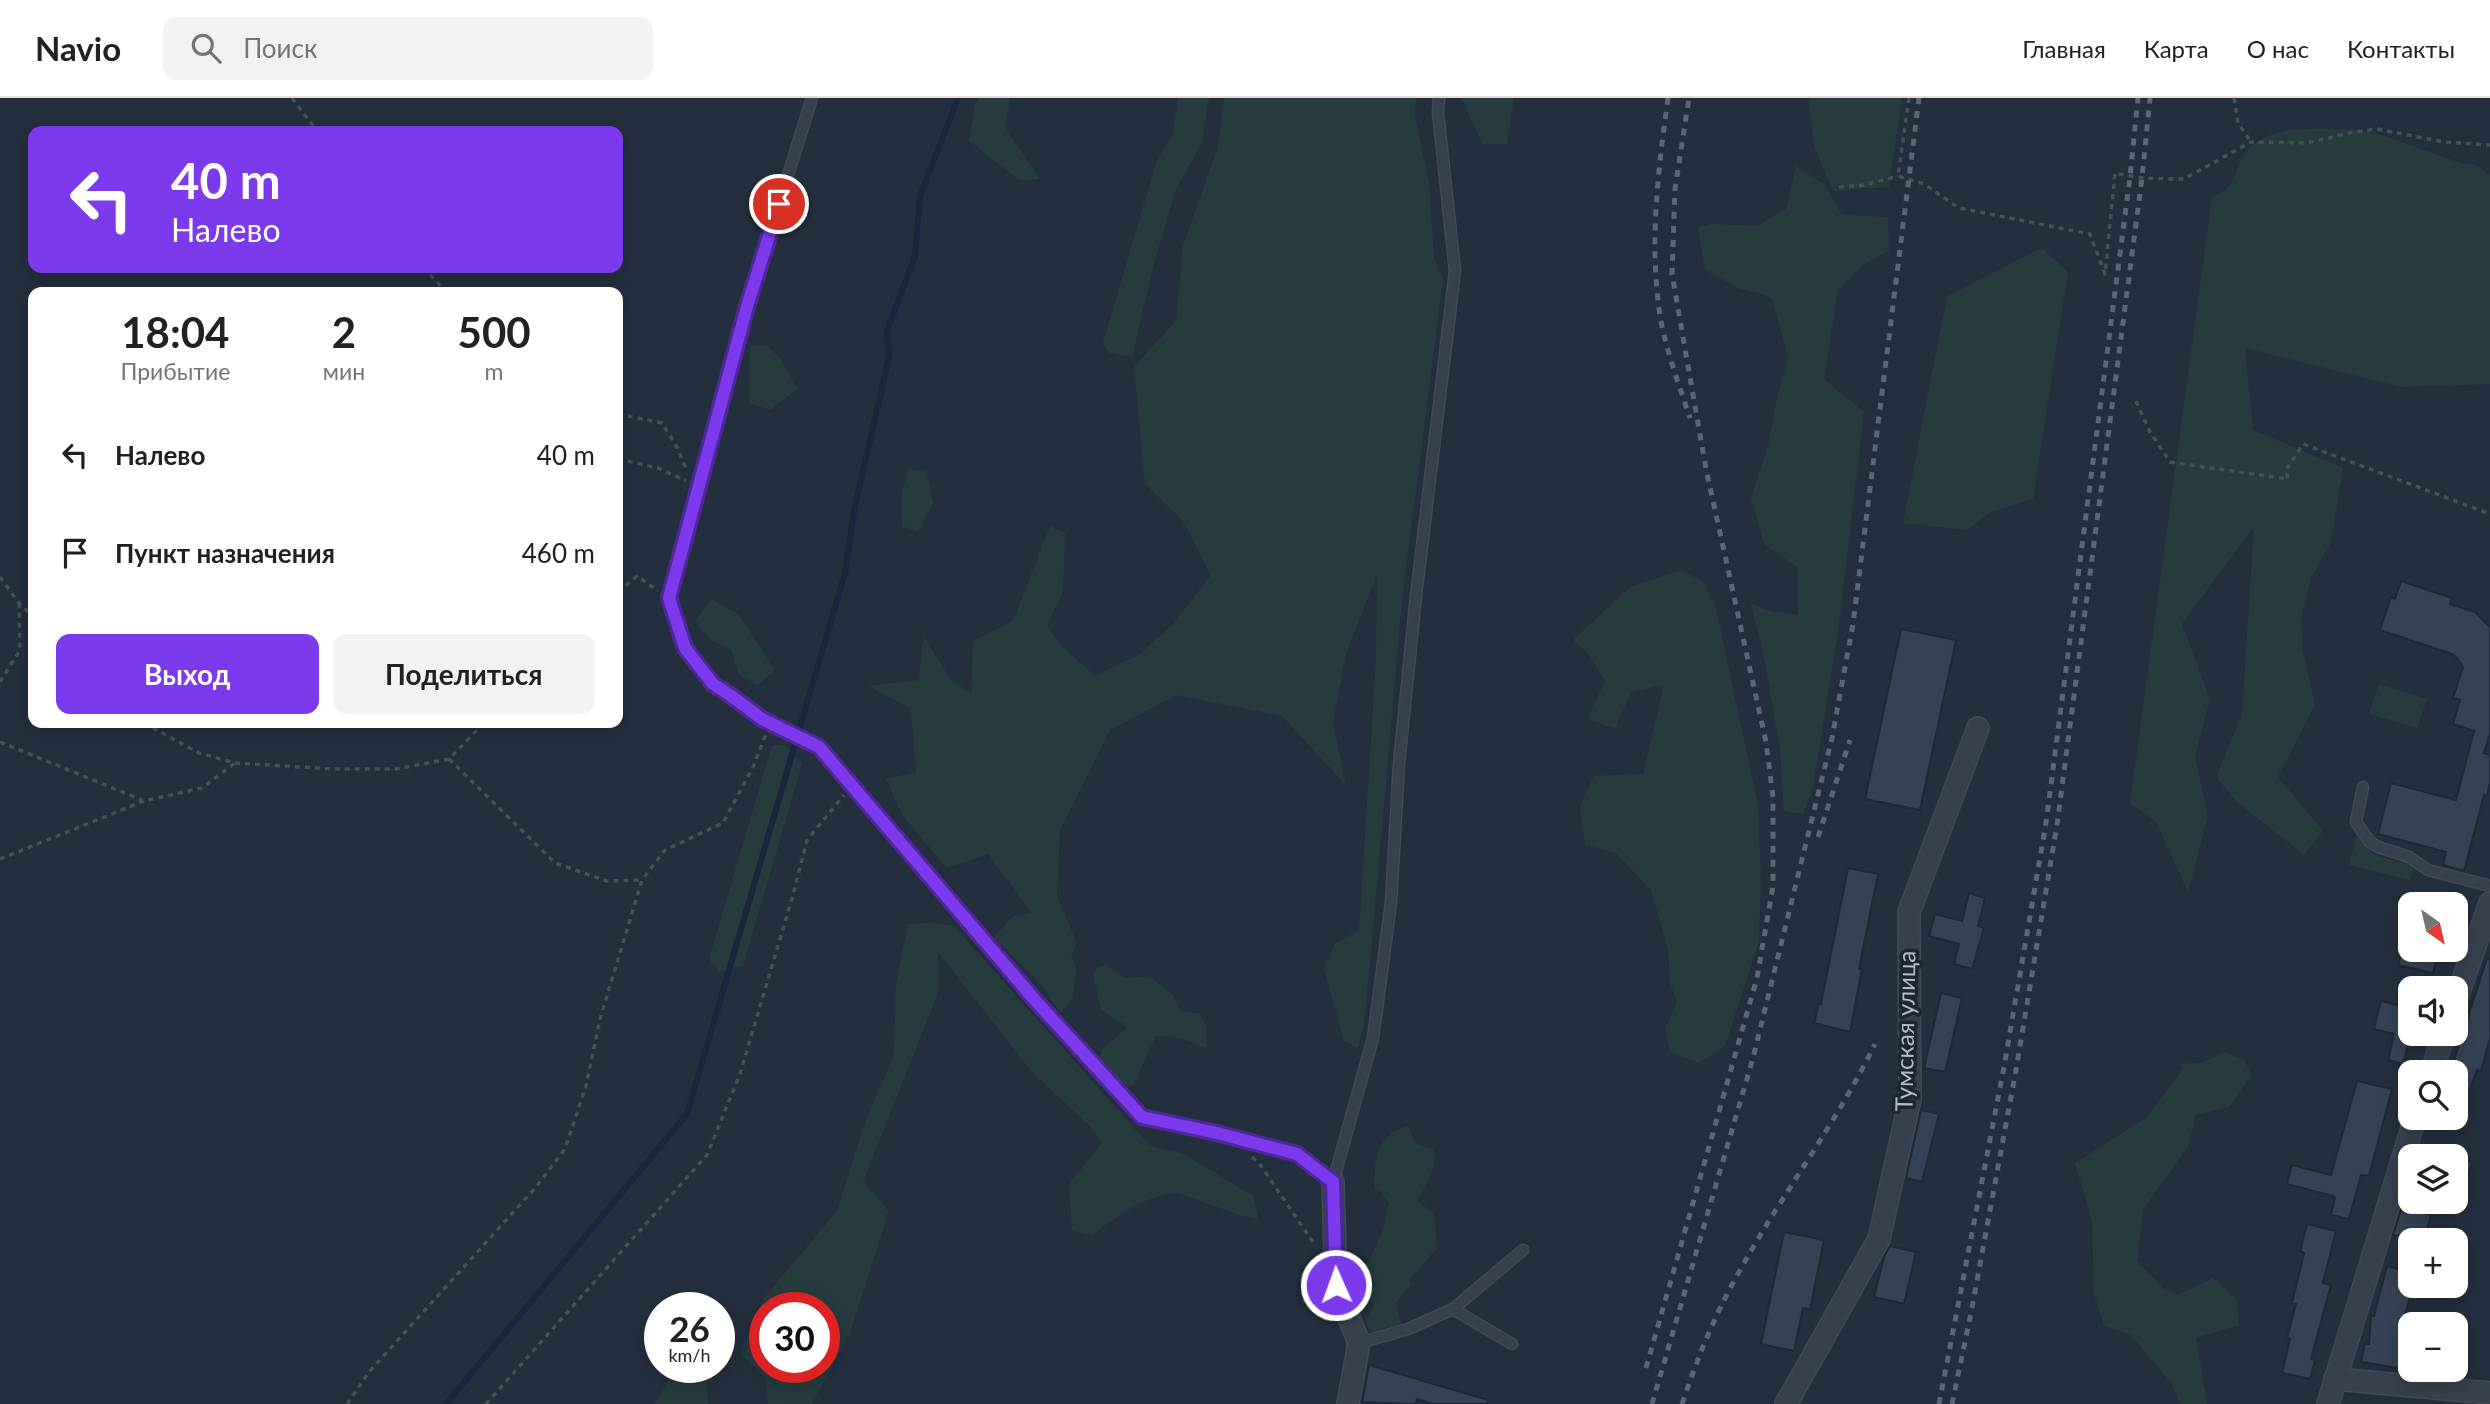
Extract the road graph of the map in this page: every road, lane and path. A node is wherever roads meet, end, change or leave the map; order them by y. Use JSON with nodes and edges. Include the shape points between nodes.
{"nodes":[{"id":1,"x":292,"y":98,"type":"edge"},
{"id":2,"x":812,"y":98,"type":"edge"},
{"id":3,"x":1439,"y":98,"type":"edge"},
{"id":4,"x":1909,"y":98,"type":"edge"},
{"id":5,"x":2234,"y":98,"type":"edge"},
{"id":6,"x":313,"y":126,"type":"edge"},
{"id":7,"x":2251,"y":142,"type":"junction"},
{"id":8,"x":2490,"y":145,"type":"edge"},
{"id":9,"x":1898,"y":176,"type":"junction"},
{"id":10,"x":1839,"y":187,"type":"dead end"},
{"id":11,"x":428,"y":273,"type":"edge"},
{"id":12,"x":442,"y":287,"type":"edge"},
{"id":13,"x":2136,"y":401,"type":"dead end"},
{"id":14,"x":623,"y":415,"type":"edge"},
{"id":15,"x":623,"y":460,"type":"edge"},
{"id":16,"x":2490,"y":514,"type":"edge"},
{"id":17,"x":0,"y":577,"type":"edge"},
{"id":18,"x":623,"y":588,"type":"edge"},
{"id":19,"x":669,"y":598,"type":"junction"},
{"id":20,"x":19,"y":603,"type":"junction"},
{"id":21,"x":28,"y":612,"type":"edge"},
{"id":22,"x":0,"y":682,"type":"edge"},
{"id":23,"x":776,"y":726,"type":"junction"},
{"id":24,"x":153,"y":728,"type":"edge"},
{"id":25,"x":479,"y":728,"type":"edge"},
{"id":26,"x":1978,"y":728,"type":"dead end"},
{"id":27,"x":0,"y":742,"type":"edge"},
{"id":28,"x":449,"y":759,"type":"junction"},
{"id":29,"x":235,"y":763,"type":"junction"},
{"id":30,"x":852,"y":785,"type":"junction"},
{"id":31,"x":2363,"y":787,"type":"dead end"},
{"id":32,"x":144,"y":801,"type":"junction"},
{"id":33,"x":0,"y":859,"type":"edge"},
{"id":34,"x":642,"y":880,"type":"junction"},
{"id":35,"x":2490,"y":886,"type":"edge"},
{"id":36,"x":2490,"y":903,"type":"edge"},
{"id":37,"x":2464,"y":976,"type":"edge"},
{"id":38,"x":2411,"y":1130,"type":"edge"},
{"id":39,"x":1251,"y":1156,"type":"dead end"},
{"id":40,"x":1333,"y":1182,"type":"junction"},
{"id":41,"x":1523,"y":1250,"type":"dead end"},
{"id":42,"x":1336,"y":1276,"type":"junction"},
{"id":43,"x":1453,"y":1309,"type":"junction"},
{"id":44,"x":1359,"y":1343,"type":"junction"},
{"id":45,"x":1512,"y":1344,"type":"dead end"},
{"id":46,"x":2335,"y":1379,"type":"junction"},
{"id":47,"x":2490,"y":1393,"type":"edge"},
{"id":48,"x":347,"y":1404,"type":"edge"},
{"id":49,"x":486,"y":1404,"type":"edge"},
{"id":50,"x":1348,"y":1404,"type":"edge"},
{"id":51,"x":1786,"y":1404,"type":"edge"},
{"id":52,"x":2328,"y":1404,"type":"edge"}],
"edges":[{"from":1,"to":6,"type":"path"},
{"from":2,"to":19,"type":"lane","via":[[746,310]]},
{"from":3,"to":40,"type":"lane","via":[[1454,284],[1416,596],[1391,903],[1375,1025]]},
{"from":4,"to":9,"type":"path"},
{"from":5,"to":7,"type":"path","via":[[2238,123]]},
{"from":7,"to":8,"type":"path","via":[[2307,143],[2377,129]]},
{"from":7,"to":9,"type":"path","via":[[2184,179],[2115,173],[2105,274],[2090,234],[1959,208],[1924,184]]},
{"from":9,"to":10,"type":"path"},
{"from":11,"to":12,"type":"path"},
{"from":13,"to":16,"type":"path","via":[[2170,462],[2288,479],[2286,470],[2303,444]]},
{"from":14,"to":15,"type":"path","via":[[662,423],[691,483],[658,468]]},
{"from":17,"to":20,"type":"path"},
{"from":18,"to":19,"type":"path","via":[[637,576]]},
{"from":19,"to":23,"type":"lane","via":[[685,648],[713,684]]},
{"from":20,"to":21,"type":"path"},
{"from":20,"to":22,"type":"path","via":[[20,650]]},
{"from":23,"to":30,"type":"lane","via":[[819,747]]},
{"from":23,"to":34,"type":"path","via":[[723,823],[665,850]]},
{"from":24,"to":29,"type":"path","via":[[199,753]]},
{"from":25,"to":28,"type":"path"},
{"from":26,"to":51,"type":"street","name":"Тумская улица","via":[[1909,912],[1910,1099],[1879,1239]]},
{"from":27,"to":32,"type":"path"},
{"from":28,"to":29,"type":"path","via":[[396,769]]},
{"from":28,"to":34,"type":"path","via":[[555,863],[607,881]]},
{"from":29,"to":32,"type":"path","via":[[202,788]]},
{"from":30,"to":40,"type":"lane","via":[[1034,999],[1142,1117],[1297,1154]]},
{"from":30,"to":49,"type":"path","via":[[807,840],[740,1074],[708,1155]]},
{"from":31,"to":35,"type":"lane","via":[[2356,822],[2373,845],[2409,857],[2428,870]]},
{"from":32,"to":33,"type":"path"},
{"from":34,"to":48,"type":"path","via":[[565,1149],[369,1372]]},
{"from":36,"to":37,"type":"street"},
{"from":38,"to":46,"type":"street"},
{"from":39,"to":42,"type":"path"},
{"from":40,"to":42,"type":"street"},
{"from":41,"to":43,"type":"lane"},
{"from":42,"to":44,"type":"street"},
{"from":43,"to":44,"type":"lane","via":[[1408,1329]]},
{"from":43,"to":45,"type":"lane"},
{"from":44,"to":50,"type":"street"},
{"from":46,"to":47,"type":"street"},
{"from":46,"to":52,"type":"street"}]}
